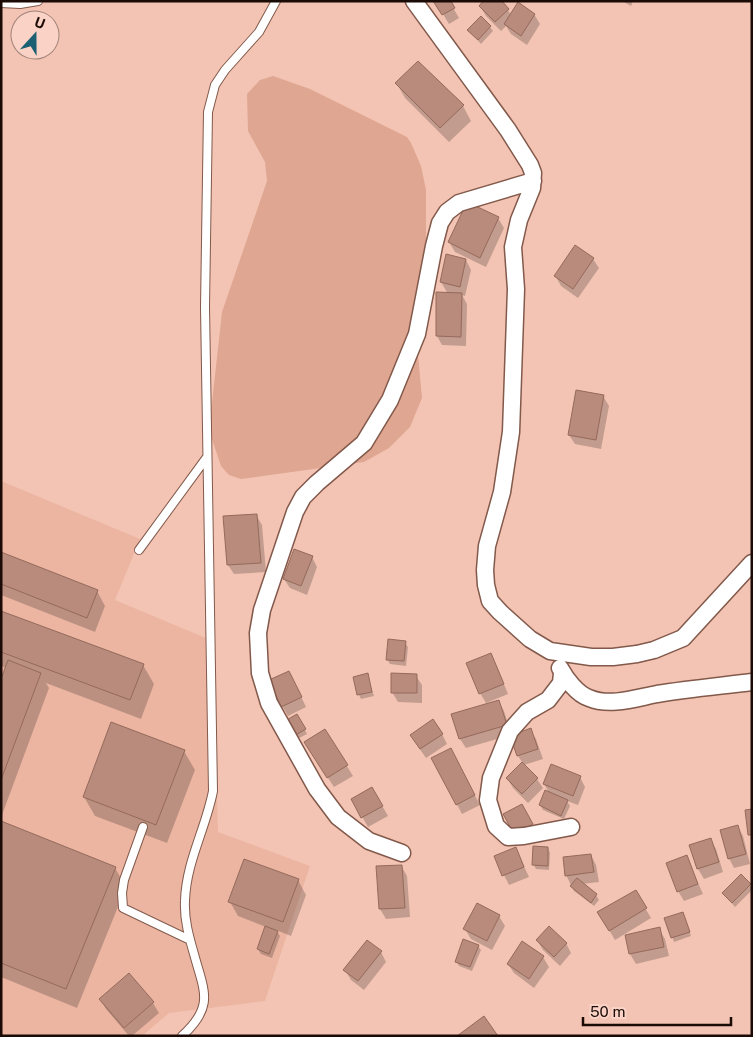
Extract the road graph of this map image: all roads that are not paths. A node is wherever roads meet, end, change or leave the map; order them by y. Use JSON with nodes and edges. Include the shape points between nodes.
{"nodes":[{"id":1,"x":38,"y":1,"type":"edge"},
{"id":2,"x":276,"y":1,"type":"edge"},
{"id":3,"x":414,"y":1,"type":"edge"},
{"id":4,"x":1,"y":3,"type":"edge"},
{"id":5,"x":533,"y":181,"type":"junction"},
{"id":6,"x":207,"y":458,"type":"junction"},
{"id":7,"x":139,"y":550,"type":"dead end"},
{"id":8,"x":752,"y":563,"type":"edge"},
{"id":9,"x":550,"y":651,"type":"junction"},
{"id":10,"x":562,"y":673,"type":"junction"},
{"id":11,"x":752,"y":682,"type":"edge"},
{"id":12,"x":143,"y":827,"type":"dead end"},
{"id":13,"x":570,"y":827,"type":"dead end"},
{"id":14,"x":402,"y":853,"type":"dead end"},
{"id":15,"x":190,"y":940,"type":"junction"},
{"id":16,"x":182,"y":1036,"type":"edge"}],
"edges":[{"from":1,"to":4,"type":"lane"},
{"from":2,"to":6,"type":"lane","via":[[259,32],[225,70],[216,85],[208,112]]},
{"from":3,"to":5,"type":"street","via":[[508,130],[530,164]]},
{"from":5,"to":9,"type":"street","via":[[513,247],[516,289],[511,432],[485,570],[490,601],[530,639]]},
{"from":5,"to":14,"type":"street","via":[[459,203],[447,212],[440,223],[417,334],[390,400],[364,443],[303,497],[262,610],[258,651],[264,688],[269,703],[317,789],[354,830],[369,840]]},
{"from":6,"to":7,"type":"lane"},
{"from":6,"to":15,"type":"lane","via":[[213,791],[186,884],[185,916]]},
{"from":8,"to":9,"type":"street","via":[[683,638],[637,654],[613,657]]},
{"from":9,"to":10,"type":"street"},
{"from":10,"to":11,"type":"street","via":[[588,698],[604,701],[626,701]]},
{"from":10,"to":13,"type":"street","via":[[561,683],[548,700],[527,712],[510,731],[491,778],[488,800],[496,826],[508,837]]},
{"from":12,"to":15,"type":"lane","via":[[124,880],[123,908]]},
{"from":15,"to":16,"type":"lane","via":[[205,994],[196,1021]]}]}
